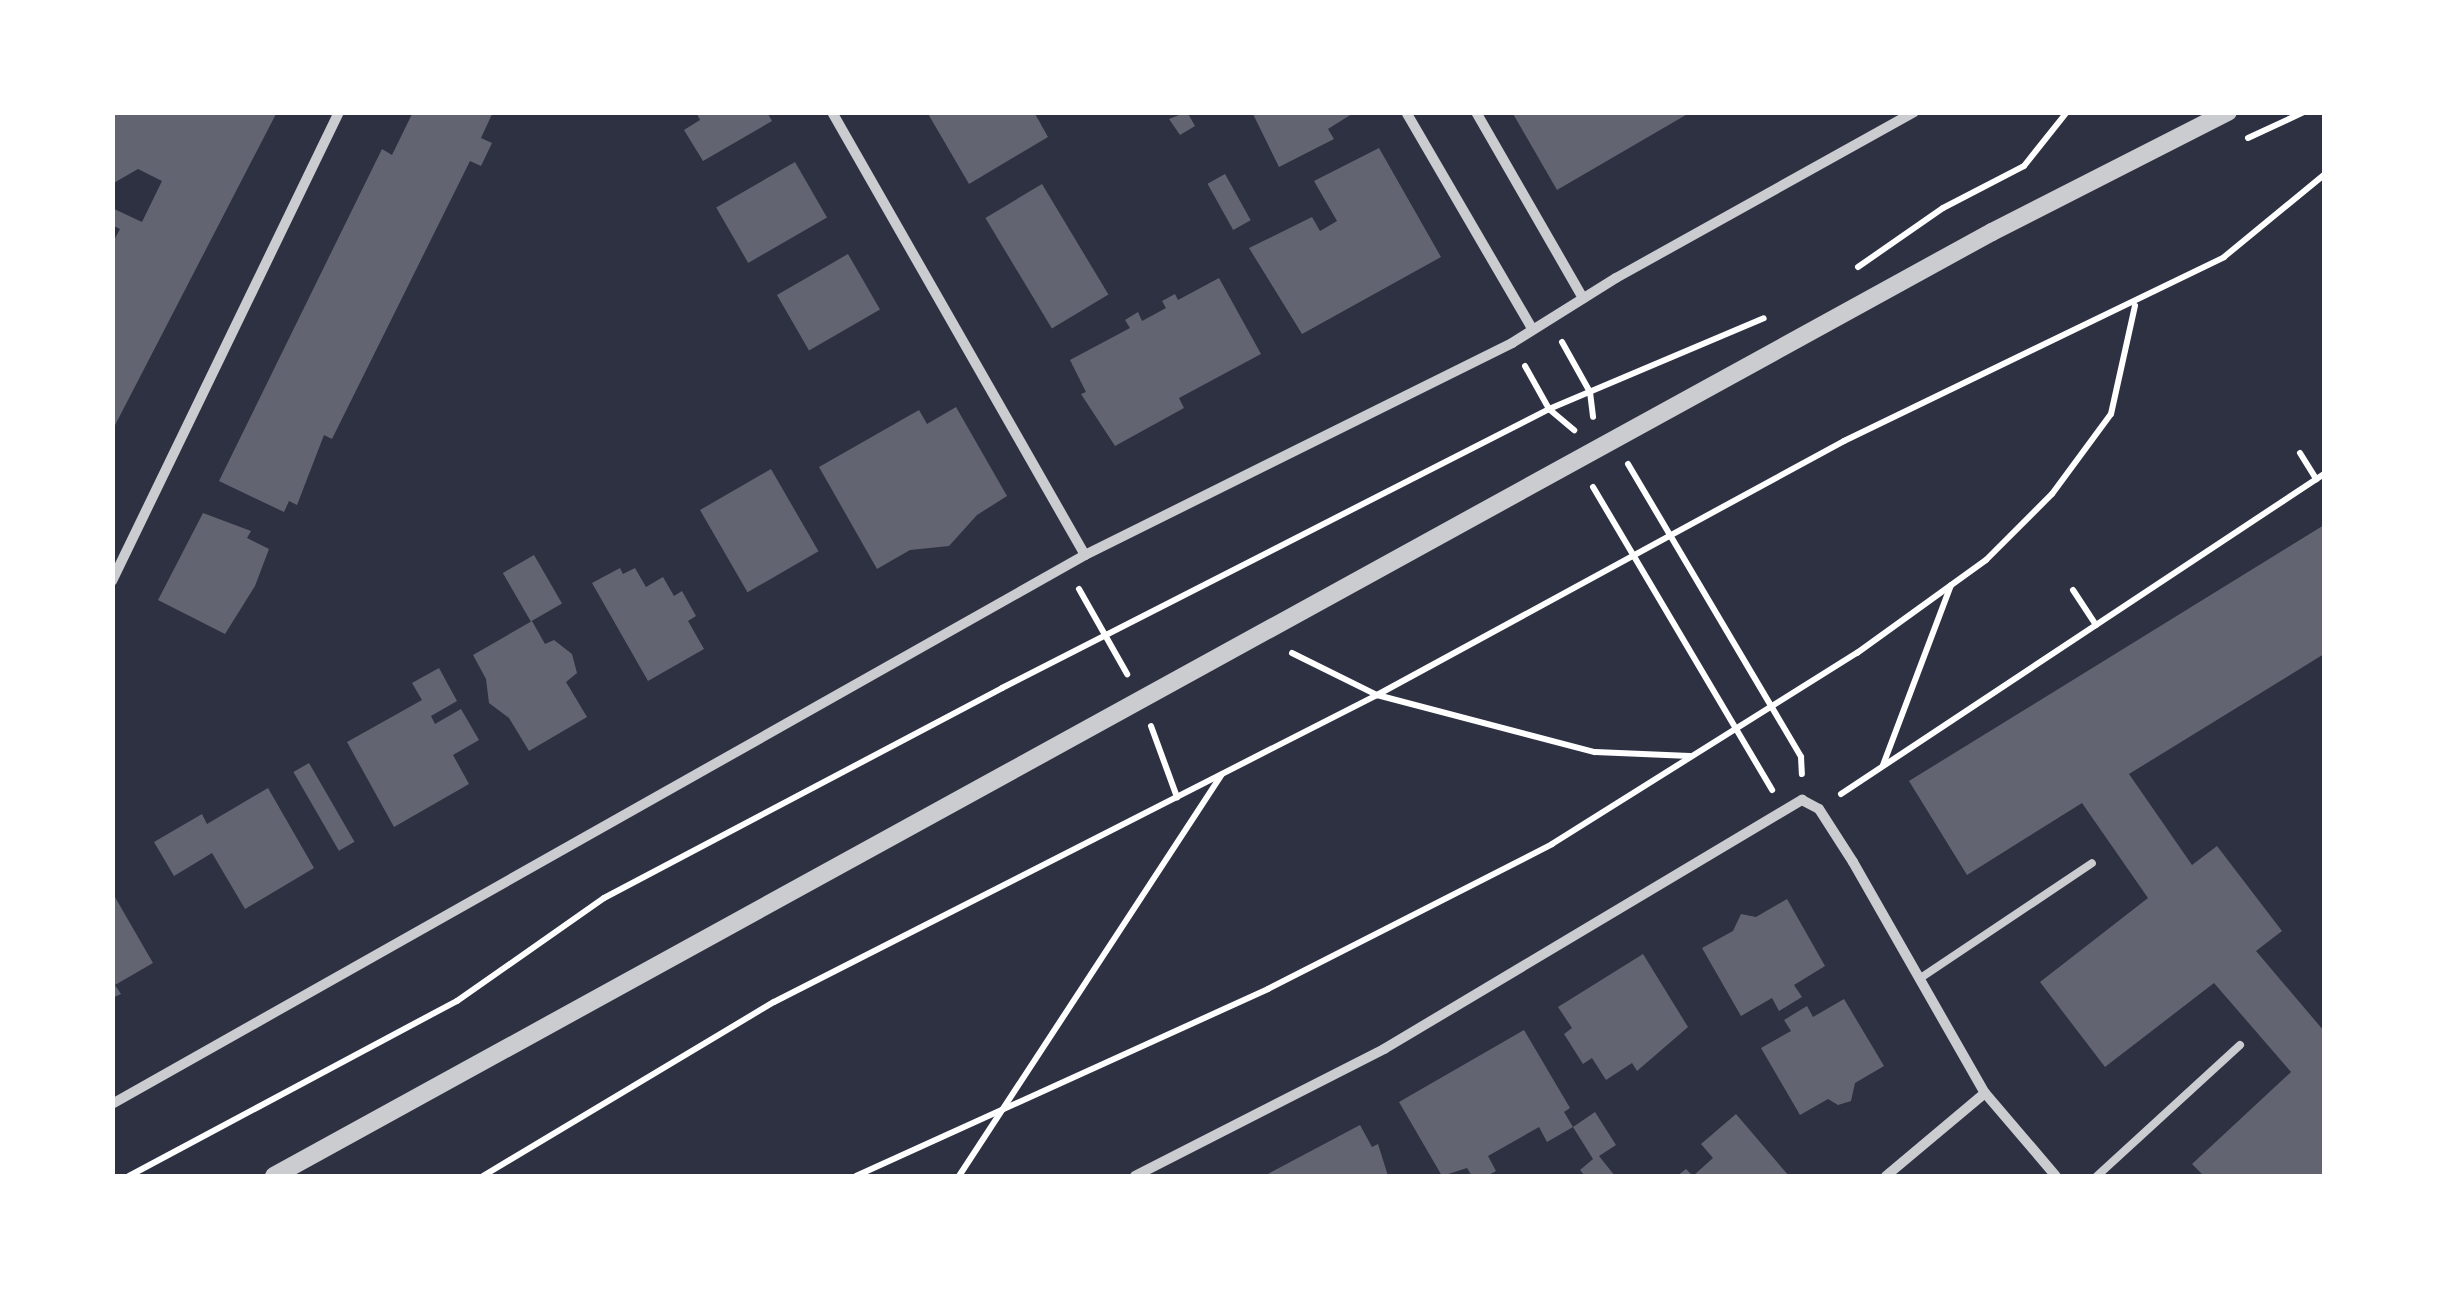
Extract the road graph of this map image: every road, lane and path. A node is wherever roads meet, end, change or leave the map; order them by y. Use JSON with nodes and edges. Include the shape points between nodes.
{"nodes":[{"id":1,"x":339,"y":112,"type":"edge"},
{"id":2,"x":832,"y":112,"type":"edge"},
{"id":3,"x":1406,"y":112,"type":"edge"},
{"id":4,"x":1476,"y":112,"type":"edge"},
{"id":5,"x":1914,"y":112,"type":"edge"},
{"id":6,"x":2067,"y":112,"type":"edge"},
{"id":7,"x":2228,"y":112,"type":"edge"},
{"id":8,"x":2324,"y":175,"type":"edge"},
{"id":9,"x":1850,"y":272,"type":"dead end"},
{"id":10,"x":1583,"y":298,"type":"junction"},
{"id":11,"x":2135,"y":305,"type":"junction"},
{"id":12,"x":1783,"y":310,"type":"dead end"},
{"id":13,"x":1549,"y":320,"type":"junction"},
{"id":14,"x":1533,"y":330,"type":"junction"},
{"id":15,"x":1512,"y":343,"type":"junction"},
{"id":16,"x":1590,"y":392,"type":"junction"},
{"id":17,"x":1548,"y":408,"type":"junction"},
{"id":18,"x":1597,"y":450,"type":"junction"},
{"id":19,"x":2300,"y":453,"type":"dead end"},
{"id":20,"x":2324,"y":474,"type":"edge"},
{"id":21,"x":2316,"y":479,"type":"junction"},
{"id":22,"x":1671,"y":538,"type":"junction"},
{"id":23,"x":1085,"y":555,"type":"junction"},
{"id":24,"x":1631,"y":561,"type":"junction"},
{"id":25,"x":112,"y":581,"type":"edge"},
{"id":26,"x":1951,"y":585,"type":"junction"},
{"id":27,"x":2073,"y":590,"type":"dead end"},
{"id":28,"x":2096,"y":625,"type":"junction"},
{"id":29,"x":1292,"y":654,"type":"dead end"},
{"id":30,"x":1377,"y":694,"type":"junction"},
{"id":31,"x":1770,"y":704,"type":"junction"},
{"id":32,"x":1734,"y":728,"type":"junction"},
{"id":33,"x":1692,"y":756,"type":"junction"},
{"id":34,"x":1882,"y":767,"type":"junction"},
{"id":35,"x":1223,"y":772,"type":"junction"},
{"id":36,"x":1802,"y":800,"type":"junction"},
{"id":37,"x":1783,"y":808,"type":"junction"},
{"id":38,"x":1819,"y":809,"type":"junction"},
{"id":39,"x":2092,"y":863,"type":"dead end"},
{"id":40,"x":1919,"y":979,"type":"junction"},
{"id":41,"x":2240,"y":1045,"type":"dead end"},
{"id":42,"x":1985,"y":1093,"type":"junction"},
{"id":43,"x":112,"y":1104,"type":"edge"},
{"id":44,"x":1007,"y":1104,"type":"junction"},
{"id":45,"x":129,"y":1176,"type":"edge"},
{"id":46,"x":274,"y":1176,"type":"edge"},
{"id":47,"x":483,"y":1176,"type":"edge"},
{"id":48,"x":856,"y":1176,"type":"edge"},
{"id":49,"x":959,"y":1176,"type":"edge"},
{"id":50,"x":1135,"y":1176,"type":"edge"},
{"id":51,"x":1886,"y":1176,"type":"edge"},
{"id":52,"x":2056,"y":1176,"type":"edge"},
{"id":53,"x":2097,"y":1176,"type":"edge"}],
"edges":[{"from":1,"to":25,"type":"street"},
{"from":2,"to":23,"type":"street"},
{"from":3,"to":14,"type":"street"},
{"from":4,"to":10,"type":"street"},
{"from":5,"to":10,"type":"street"},
{"from":6,"to":9,"type":"path","via":[[2024,166],[1943,208]]},
{"from":7,"to":18,"type":"street","via":[[1992,232]]},
{"from":8,"to":11,"type":"path","via":[[2224,258]]},
{"from":10,"to":13,"type":"street"},
{"from":11,"to":22,"type":"path","via":[[1844,440]]},
{"from":11,"to":26,"type":"path","via":[[2111,414],[2052,494]]},
{"from":12,"to":16,"type":"path"},
{"from":13,"to":14,"type":"street"},
{"from":13,"to":16,"type":"path"},
{"from":14,"to":15,"type":"street"},
{"from":15,"to":17,"type":"path"},
{"from":15,"to":23,"type":"street"},
{"from":16,"to":17,"type":"path"},
{"from":16,"to":18,"type":"path"},
{"from":17,"to":18,"type":"path"},
{"from":17,"to":45,"type":"path","via":[[604,898],[457,1001]]},
{"from":18,"to":22,"type":"path","via":[[1632,466]]},
{"from":18,"to":24,"type":"path","via":[[1592,489]]},
{"from":18,"to":46,"type":"street"},
{"from":19,"to":21,"type":"path"},
{"from":20,"to":21,"type":"path"},
{"from":21,"to":28,"type":"path"},
{"from":22,"to":24,"type":"path"},
{"from":22,"to":31,"type":"path"},
{"from":23,"to":43,"type":"street"},
{"from":24,"to":30,"type":"path"},
{"from":24,"to":32,"type":"path"},
{"from":26,"to":31,"type":"path","via":[[1857,653]]},
{"from":26,"to":34,"type":"path"},
{"from":27,"to":28,"type":"path"},
{"from":28,"to":34,"type":"path"},
{"from":29,"to":30,"type":"path"},
{"from":30,"to":33,"type":"path","via":[[1595,752]]},
{"from":30,"to":35,"type":"path"},
{"from":31,"to":32,"type":"path"},
{"from":31,"to":36,"type":"path","via":[[1801,757]]},
{"from":32,"to":33,"type":"path"},
{"from":32,"to":37,"type":"path"},
{"from":33,"to":44,"type":"path","via":[[1552,844],[1339,952]]},
{"from":34,"to":38,"type":"path"},
{"from":35,"to":44,"type":"path"},
{"from":35,"to":47,"type":"path","via":[[774,1002]]},
{"from":36,"to":37,"type":"street"},
{"from":36,"to":38,"type":"street"},
{"from":37,"to":50,"type":"street","via":[[1384,1049]]},
{"from":38,"to":40,"type":"street"},
{"from":39,"to":40,"type":"lane"},
{"from":40,"to":42,"type":"street"},
{"from":41,"to":53,"type":"lane"},
{"from":42,"to":51,"type":"street"},
{"from":42,"to":52,"type":"street"},
{"from":44,"to":48,"type":"path"},
{"from":44,"to":49,"type":"path"}]}
